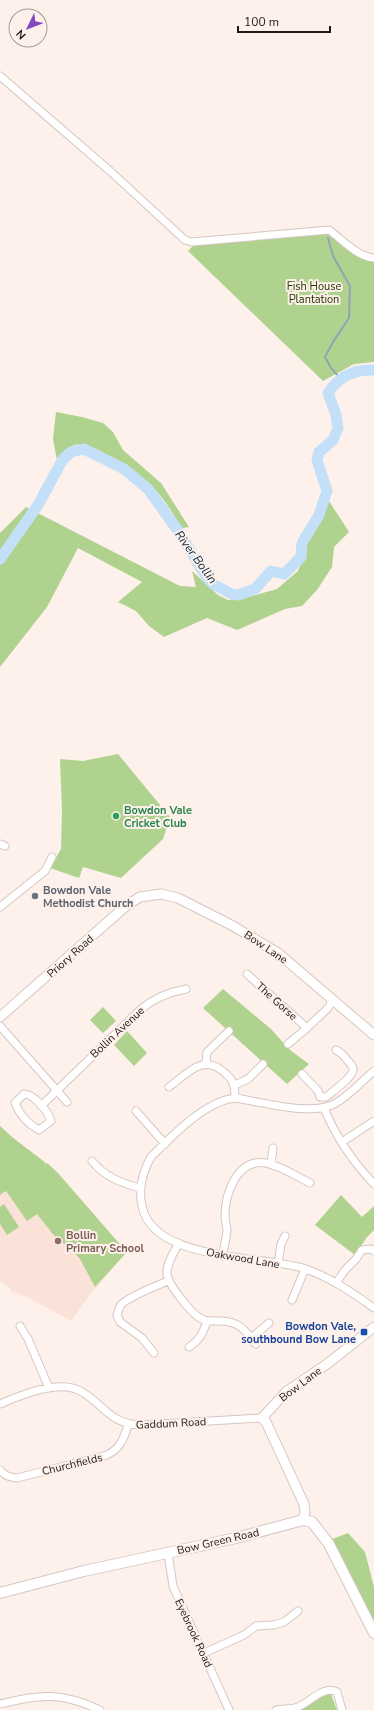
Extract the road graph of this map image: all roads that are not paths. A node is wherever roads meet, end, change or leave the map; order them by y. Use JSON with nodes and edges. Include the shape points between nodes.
{"nodes":[{"id":1,"x":0,"y":76,"type":"edge"},
{"id":2,"x":374,"y":258,"type":"edge"},
{"id":3,"x":52,"y":857,"type":"dead end"},
{"id":4,"x":140,"y":897,"type":"joint"},
{"id":5,"x":0,"y":907,"type":"edge"},
{"id":6,"x":247,"y":974,"type":"dead end"},
{"id":7,"x":186,"y":989,"type":"dead end"},
{"id":8,"x":332,"y":999,"type":"junction"},
{"id":9,"x":0,"y":1017,"type":"edge"},
{"id":10,"x":0,"y":1026,"type":"edge"},
{"id":11,"x":307,"y":1028,"type":"junction"},
{"id":12,"x":229,"y":1032,"type":"dead end"},
{"id":13,"x":374,"y":1035,"type":"edge"},
{"id":14,"x":288,"y":1044,"type":"dead end"},
{"id":15,"x":336,"y":1050,"type":"dead end"},
{"id":16,"x":206,"y":1063,"type":"junction"},
{"id":17,"x":263,"y":1064,"type":"dead end"},
{"id":18,"x":374,"y":1071,"type":"edge"},
{"id":19,"x":302,"y":1074,"type":"dead end"},
{"id":20,"x":344,"y":1082,"type":"junction"},
{"id":21,"x":235,"y":1085,"type":"junction"},
{"id":22,"x":169,"y":1087,"type":"dead end"},
{"id":23,"x":57,"y":1090,"type":"junction"},
{"id":24,"x":351,"y":1091,"type":"junction"},
{"id":25,"x":235,"y":1098,"type":"junction"},
{"id":26,"x":67,"y":1102,"type":"dead end"},
{"id":27,"x":41,"y":1106,"type":"junction"},
{"id":28,"x":324,"y":1108,"type":"junction"},
{"id":29,"x":136,"y":1111,"type":"dead end"},
{"id":30,"x":374,"y":1121,"type":"edge"},
{"id":31,"x":342,"y":1142,"type":"junction"},
{"id":32,"x":165,"y":1144,"type":"junction"},
{"id":33,"x":273,"y":1148,"type":"dead end"},
{"id":34,"x":92,"y":1161,"type":"dead end"},
{"id":35,"x":271,"y":1164,"type":"junction"},
{"id":36,"x":310,"y":1183,"type":"dead end"},
{"id":37,"x":374,"y":1184,"type":"edge"},
{"id":38,"x":140,"y":1188,"type":"junction"},
{"id":39,"x":285,"y":1236,"type":"dead end"},
{"id":40,"x":179,"y":1243,"type":"junction"},
{"id":41,"x":374,"y":1251,"type":"edge"},
{"id":42,"x":222,"y":1256,"type":"junction"},
{"id":43,"x":278,"y":1264,"type":"junction"},
{"id":44,"x":305,"y":1269,"type":"junction"},
{"id":45,"x":168,"y":1281,"type":"junction"},
{"id":46,"x":336,"y":1283,"type":"junction"},
{"id":47,"x":292,"y":1300,"type":"dead end"},
{"id":48,"x":374,"y":1308,"type":"edge"},
{"id":49,"x":207,"y":1321,"type":"junction"},
{"id":50,"x":269,"y":1323,"type":"dead end"},
{"id":51,"x":20,"y":1326,"type":"dead end"},
{"id":52,"x":374,"y":1327,"type":"edge"},
{"id":53,"x":251,"y":1338,"type":"junction"},
{"id":54,"x":256,"y":1344,"type":"dead end"},
{"id":55,"x":189,"y":1347,"type":"dead end"},
{"id":56,"x":154,"y":1353,"type":"dead end"},
{"id":57,"x":48,"y":1388,"type":"junction"},
{"id":58,"x":0,"y":1404,"type":"edge"},
{"id":59,"x":262,"y":1418,"type":"junction"},
{"id":60,"x":128,"y":1425,"type":"junction"},
{"id":61,"x":0,"y":1470,"type":"edge"},
{"id":62,"x":303,"y":1520,"type":"junction"},
{"id":63,"x":168,"y":1553,"type":"junction"},
{"id":64,"x":0,"y":1593,"type":"edge"},
{"id":65,"x":298,"y":1611,"type":"dead end"},
{"id":66,"x":374,"y":1634,"type":"edge"},
{"id":67,"x":204,"y":1653,"type":"junction"},
{"id":68,"x":0,"y":1704,"type":"edge"},
{"id":69,"x":100,"y":1710,"type":"edge"},
{"id":70,"x":229,"y":1710,"type":"edge"},
{"id":71,"x":276,"y":1710,"type":"edge"},
{"id":72,"x":342,"y":1710,"type":"edge"}],
"edges":[{"from":1,"to":2,"type":"street","via":[[185,240],[192,242],[329,230],[358,254]]},
{"from":3,"to":5,"type":"street","via":[[45,871]]},
{"from":4,"to":8,"type":"street","name":"Bow Lane","via":[[161,894],[178,898],[233,926],[278,953]]},
{"from":4,"to":9,"type":"street","name":"Priory Road","via":[[127,905]]},
{"from":6,"to":11,"type":"street","name":"The Gorse"},
{"from":7,"to":23,"type":"street","name":"Bollin Avenue","via":[[148,1003]]},
{"from":8,"to":11,"type":"street","name":"The Gorse","via":[[329,1007]]},
{"from":8,"to":13,"type":"street","name":"Bow Lane"},
{"from":10,"to":23,"type":"street"},
{"from":11,"to":14,"type":"street","name":"The Gorse"},
{"from":12,"to":16,"type":"street","via":[[207,1052]]},
{"from":15,"to":20,"type":"street","via":[[353,1067]]},
{"from":16,"to":21,"type":"street","via":[[217,1066]]},
{"from":16,"to":22,"type":"street"},
{"from":17,"to":21,"type":"street","via":[[248,1079]]},
{"from":18,"to":24,"type":"street","name":"Oakwood Lane"},
{"from":19,"to":20,"type":"street","via":[[323,1098]]},
{"from":20,"to":24,"type":"street"},
{"from":21,"to":25,"type":"street"},
{"from":23,"to":26,"type":"street"},
{"from":23,"to":27,"type":"street","name":"Bollin Avenue"},
{"from":24,"to":28,"type":"street","name":"Oakwood Lane"},
{"from":25,"to":28,"type":"street","name":"Oakwood Lane","via":[[306,1110]]},
{"from":25,"to":32,"type":"street","name":"Oakwood Lane","via":[[209,1106]]},
{"from":27,"to":27,"type":"street","via":[[28,1094],[24,1094],[15,1104],[32,1127],[39,1130],[50,1121]]},
{"from":28,"to":31,"type":"street"},
{"from":29,"to":32,"type":"street"},
{"from":30,"to":31,"type":"street"},
{"from":31,"to":37,"type":"street"},
{"from":32,"to":38,"type":"street","name":"Oakwood Lane","via":[[151,1157]]},
{"from":33,"to":35,"type":"street"},
{"from":34,"to":38,"type":"street","via":[[107,1176],[121,1184]]},
{"from":35,"to":36,"type":"street"},
{"from":35,"to":42,"type":"street","via":[[249,1165],[233,1180],[225,1205],[227,1231]]},
{"from":38,"to":40,"type":"street","name":"Oakwood Lane","via":[[147,1222],[161,1235]]},
{"from":39,"to":43,"type":"street"},
{"from":40,"to":42,"type":"street","name":"Oakwood Lane"},
{"from":40,"to":45,"type":"street","via":[[168,1265]]},
{"from":41,"to":46,"type":"street","via":[[362,1250]]},
{"from":42,"to":43,"type":"street","name":"Oakwood Lane"},
{"from":43,"to":44,"type":"street","name":"Oakwood Lane"},
{"from":44,"to":46,"type":"street","name":"Oakwood Lane"},
{"from":44,"to":47,"type":"street"},
{"from":45,"to":49,"type":"street","via":[[194,1314]]},
{"from":45,"to":56,"type":"street","via":[[124,1303],[117,1315],[120,1322],[142,1338]]},
{"from":46,"to":48,"type":"street","name":"Oakwood Lane"},
{"from":49,"to":53,"type":"street","via":[[239,1324]]},
{"from":49,"to":55,"type":"street","via":[[203,1334]]},
{"from":50,"to":53,"type":"street"},
{"from":51,"to":57,"type":"street"},
{"from":52,"to":59,"type":"street","name":"Bow Lane","via":[[286,1392]]},
{"from":53,"to":54,"type":"street"},
{"from":57,"to":58,"type":"street","name":"Gaddum Road"},
{"from":57,"to":60,"type":"street","name":"Gaddum Road","via":[[69,1387],[82,1391],[112,1417]]},
{"from":59,"to":60,"type":"street","name":"Gaddum Road"},
{"from":59,"to":62,"type":"street","via":[[304,1504]]},
{"from":60,"to":61,"type":"street","name":"Churchfields","via":[[125,1438],[110,1454],[17,1478],[3,1474]]},
{"from":62,"to":63,"type":"main road","name":"Bow Green Road"},
{"from":62,"to":66,"type":"main road","via":[[312,1522],[329,1544]]},
{"from":63,"to":64,"type":"main road","name":"Bow Green Road"},
{"from":63,"to":67,"type":"street","name":"Eyebrook Road","via":[[173,1586]]},
{"from":65,"to":67,"type":"street","via":[[284,1622],[274,1626],[256,1626],[244,1635]]},
{"from":67,"to":70,"type":"street","name":"Eyebrook Road"},
{"from":68,"to":69,"type":"street","via":[[52,1696],[77,1700]]},
{"from":71,"to":72,"type":"street","via":[[297,1707],[326,1690],[332,1690],[337,1692]]}]}
